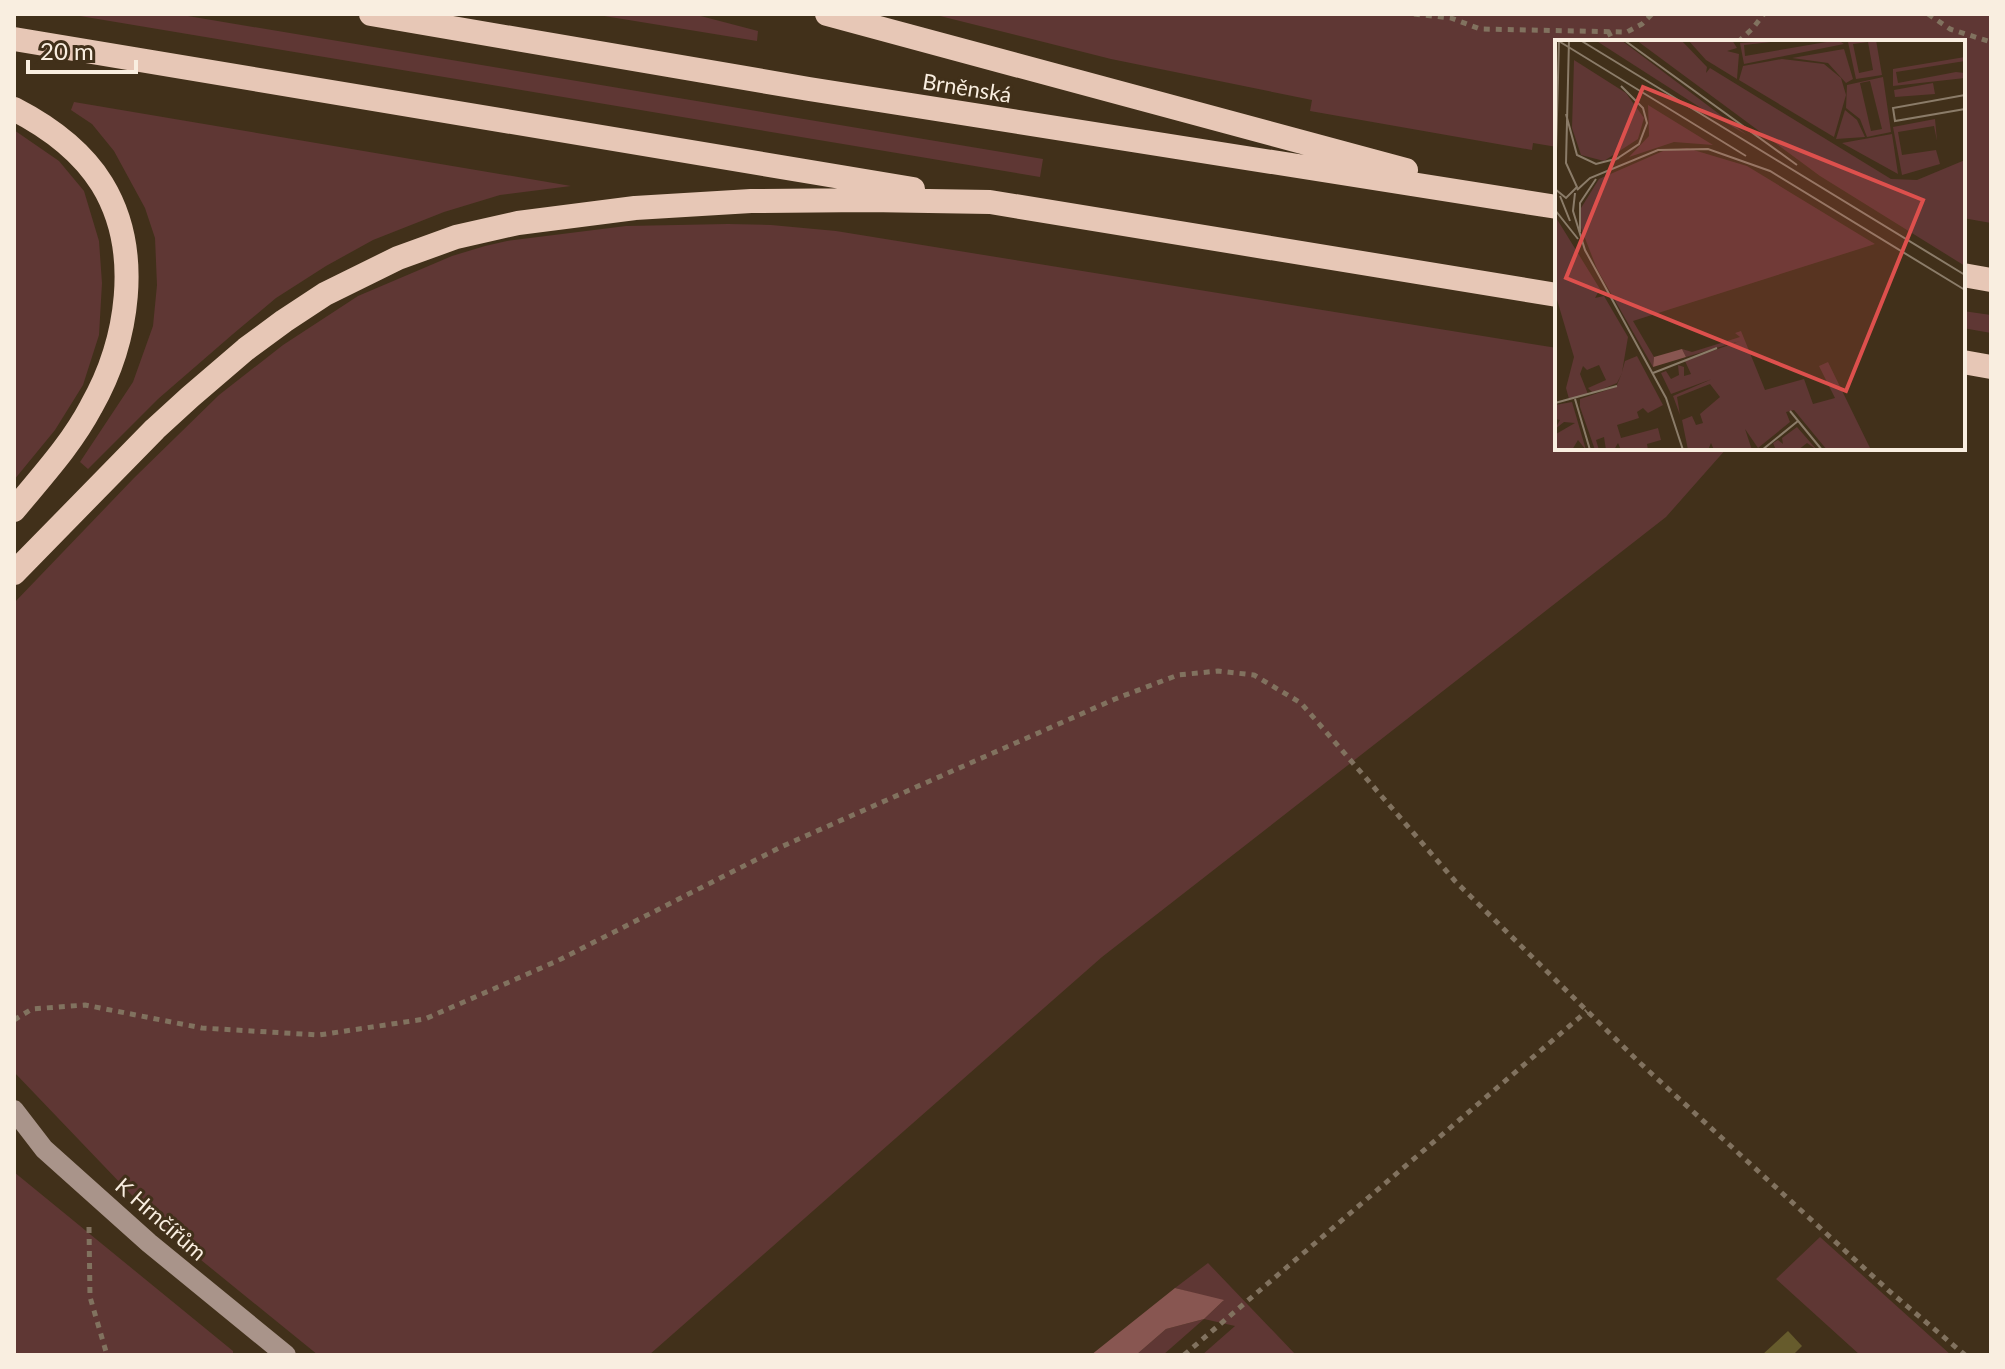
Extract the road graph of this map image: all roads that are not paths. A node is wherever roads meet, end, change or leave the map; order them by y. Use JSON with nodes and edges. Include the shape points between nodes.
{"nodes":[{"id":1,"x":371,"y":14,"type":"edge"},
{"id":2,"x":827,"y":14,"type":"edge"},
{"id":3,"x":14,"y":39,"type":"edge"},
{"id":4,"x":14,"y":109,"type":"edge"},
{"id":5,"x":990,"y":202,"type":"junction"},
{"id":6,"x":1528,"y":202,"type":"junction"},
{"id":7,"x":1555,"y":207,"type":"edge"},
{"id":8,"x":1965,"y":275,"type":"edge"},
{"id":9,"x":1991,"y":280,"type":"edge"},
{"id":10,"x":1555,"y":295,"type":"edge"},
{"id":11,"x":1965,"y":362,"type":"edge"},
{"id":12,"x":1991,"y":367,"type":"edge"},
{"id":13,"x":18,"y":504,"type":"edge"},
{"id":14,"x":14,"y":575,"type":"edge"},
{"id":15,"x":14,"y":1110,"type":"edge"},
{"id":16,"x":14,"y":1126,"type":"edge"},
{"id":17,"x":44,"y":1149,"type":"junction"},
{"id":18,"x":286,"y":1355,"type":"edge"}],
"edges":[{"from":1,"to":6,"type":"highway","name":"Brněnská"},
{"from":2,"to":6,"type":"highway"},
{"from":3,"to":5,"type":"highway"},
{"from":4,"to":13,"type":"highway","via":[[70,146],[102,184],[121,233],[126,281],[120,333],[103,384],[78,429]]},
{"from":5,"to":10,"type":"highway"},
{"from":5,"to":14,"type":"highway","via":[[751,201],[635,208],[486,229],[426,248],[325,294],[246,349],[155,429]]},
{"from":6,"to":7,"type":"highway","name":"Brněnská"},
{"from":8,"to":9,"type":"highway"},
{"from":11,"to":12,"type":"highway"},
{"from":15,"to":17,"type":"street","name":"K Hrnčířům"},
{"from":16,"to":17,"type":"street"},
{"from":17,"to":18,"type":"street","name":"K Hrnčířům"}]}
